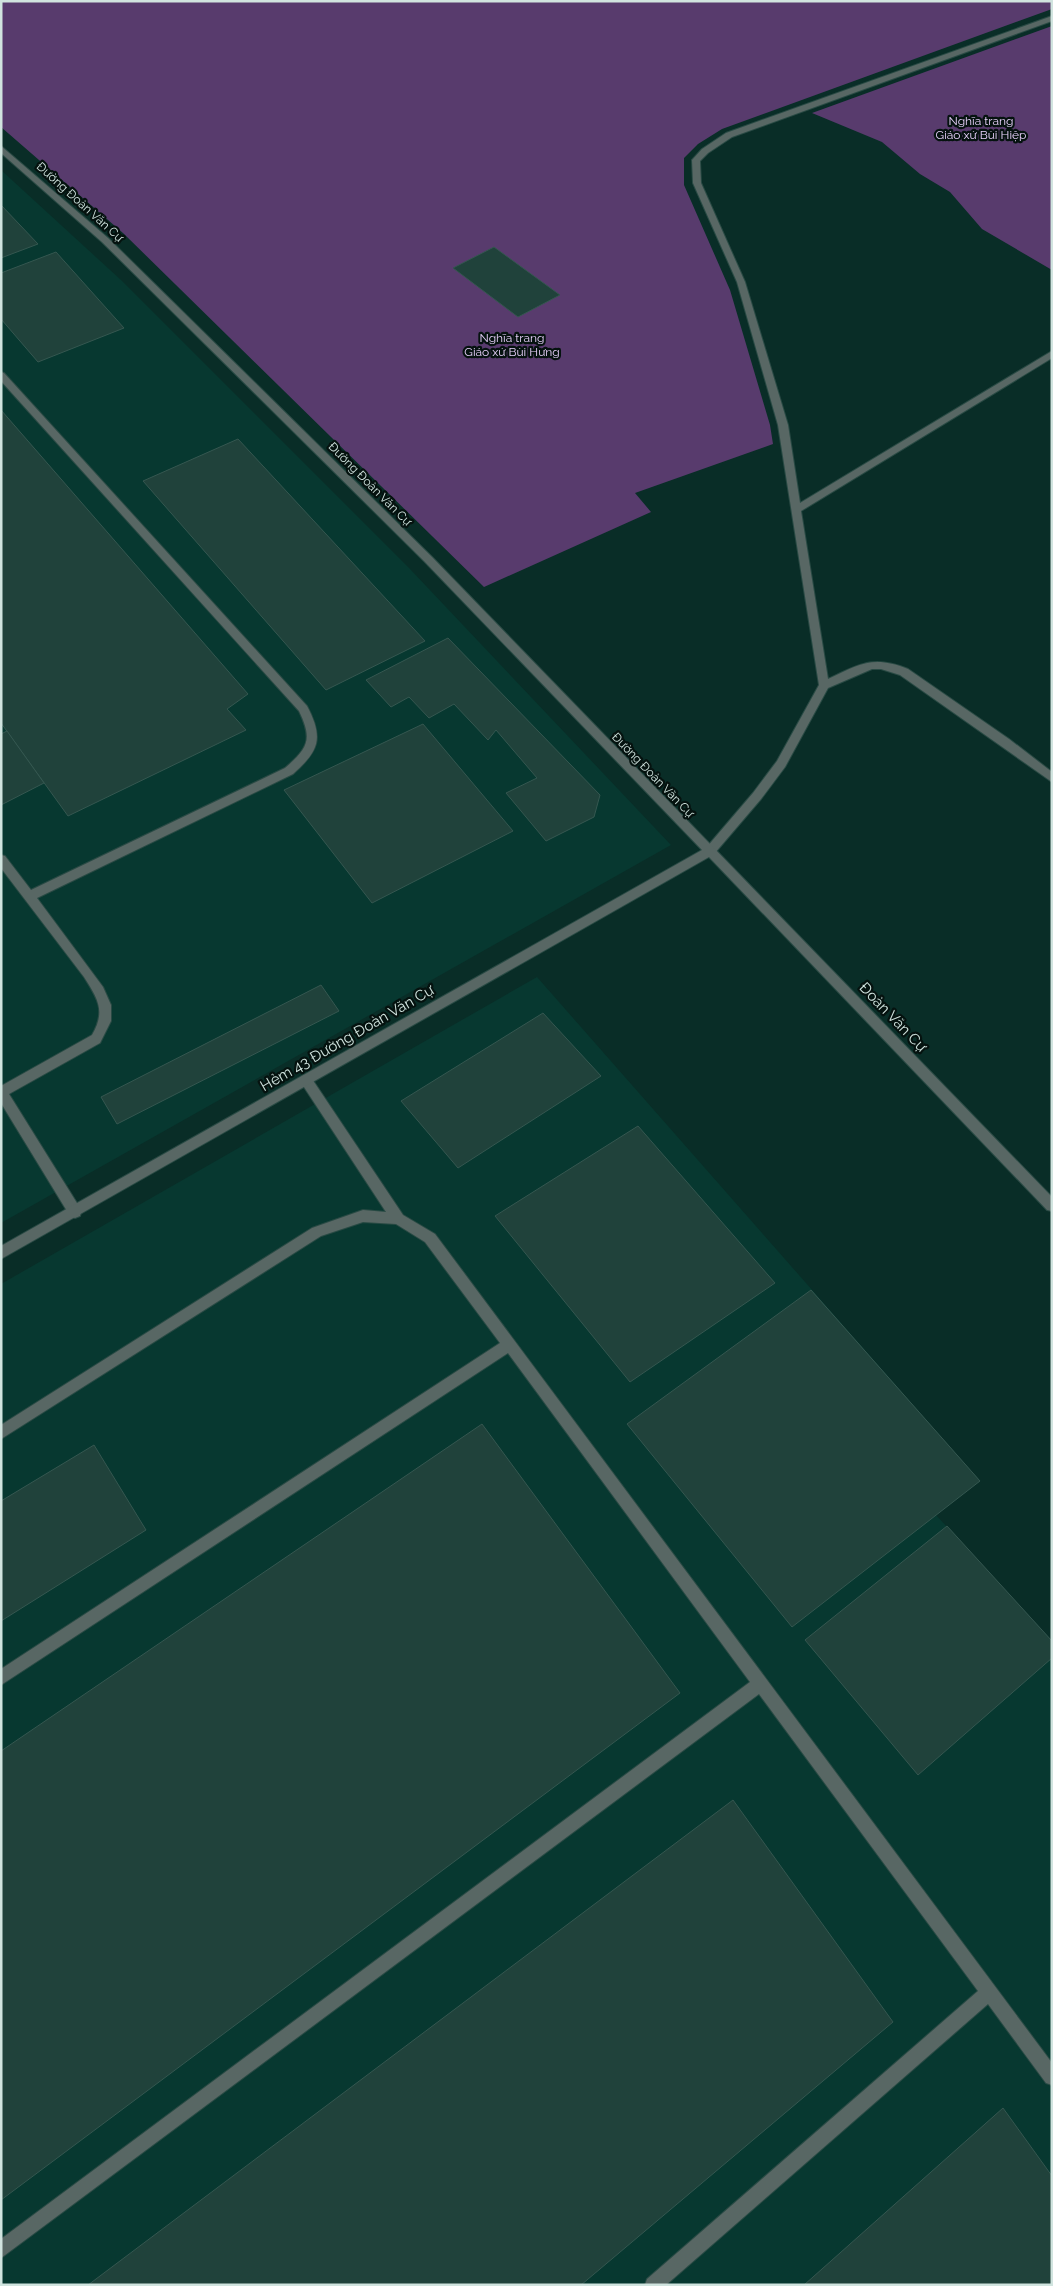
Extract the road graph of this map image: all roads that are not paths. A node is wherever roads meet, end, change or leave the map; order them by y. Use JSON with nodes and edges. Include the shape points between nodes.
{"nodes":[{"id":1,"x":1052,"y":18,"type":"edge"},
{"id":2,"x":1,"y":148,"type":"edge"},
{"id":3,"x":1052,"y":354,"type":"edge"},
{"id":4,"x":1,"y":375,"type":"edge"},
{"id":5,"x":797,"y":509,"type":"junction"},
{"id":6,"x":824,"y":685,"type":"junction"},
{"id":7,"x":1052,"y":778,"type":"edge"},
{"id":8,"x":710,"y":851,"type":"junction"},
{"id":9,"x":1,"y":858,"type":"edge"},
{"id":10,"x":28,"y":897,"type":"junction"},
{"id":11,"x":306,"y":1080,"type":"junction"},
{"id":12,"x":1052,"y":1206,"type":"edge"},
{"id":13,"x":75,"y":1212,"type":"junction"},
{"id":14,"x":398,"y":1218,"type":"junction"},
{"id":15,"x":1,"y":1253,"type":"edge"},
{"id":16,"x":510,"y":1345,"type":"junction"},
{"id":17,"x":1,"y":1433,"type":"edge"},
{"id":18,"x":1,"y":1678,"type":"edge"},
{"id":19,"x":760,"y":1684,"type":"junction"},
{"id":20,"x":989,"y":1992,"type":"junction"},
{"id":21,"x":1052,"y":2077,"type":"edge"},
{"id":22,"x":1,"y":2250,"type":"edge"},
{"id":23,"x":653,"y":2285,"type":"edge"}],
"edges":[{"from":1,"to":5,"type":"street","via":[[729,135],[696,160],[697,183],[741,282],[783,425]]},
{"from":2,"to":8,"type":"street","name":"Đường Đoàn Văn Cự","via":[[105,240],[407,538]]},
{"from":3,"to":5,"type":"street"},
{"from":4,"to":10,"type":"street","via":[[303,709],[314,732],[311,749],[289,771]]},
{"from":5,"to":6,"type":"street"},
{"from":6,"to":7,"type":"street","via":[[867,665],[887,664],[904,672]]},
{"from":6,"to":8,"type":"street","name":"Hẻm 43 Đường Đoàn Văn Cự","via":[[781,764]]},
{"from":8,"to":11,"type":"street","name":"Hẻm 43 Đường Đoàn Văn Cự"},
{"from":8,"to":12,"type":"street","name":"Đoàn Văn Cự"},
{"from":9,"to":10,"type":"street"},
{"from":10,"to":13,"type":"street","via":[[88,974],[108,1010],[104,1028],[96,1039],[1,1092]]},
{"from":11,"to":13,"type":"street","name":"Hẻm 43 Đường Đoàn Văn Cự"},
{"from":11,"to":14,"type":"street"},
{"from":13,"to":15,"type":"street","name":"Hẻm 43 Đường Đoàn Văn Cự"},
{"from":14,"to":16,"type":"street","via":[[430,1238]]},
{"from":14,"to":17,"type":"street","via":[[362,1216],[317,1232]]},
{"from":16,"to":18,"type":"street"},
{"from":16,"to":19,"type":"street"},
{"from":19,"to":20,"type":"street"},
{"from":19,"to":22,"type":"street"},
{"from":20,"to":21,"type":"street"},
{"from":20,"to":23,"type":"street"}]}
